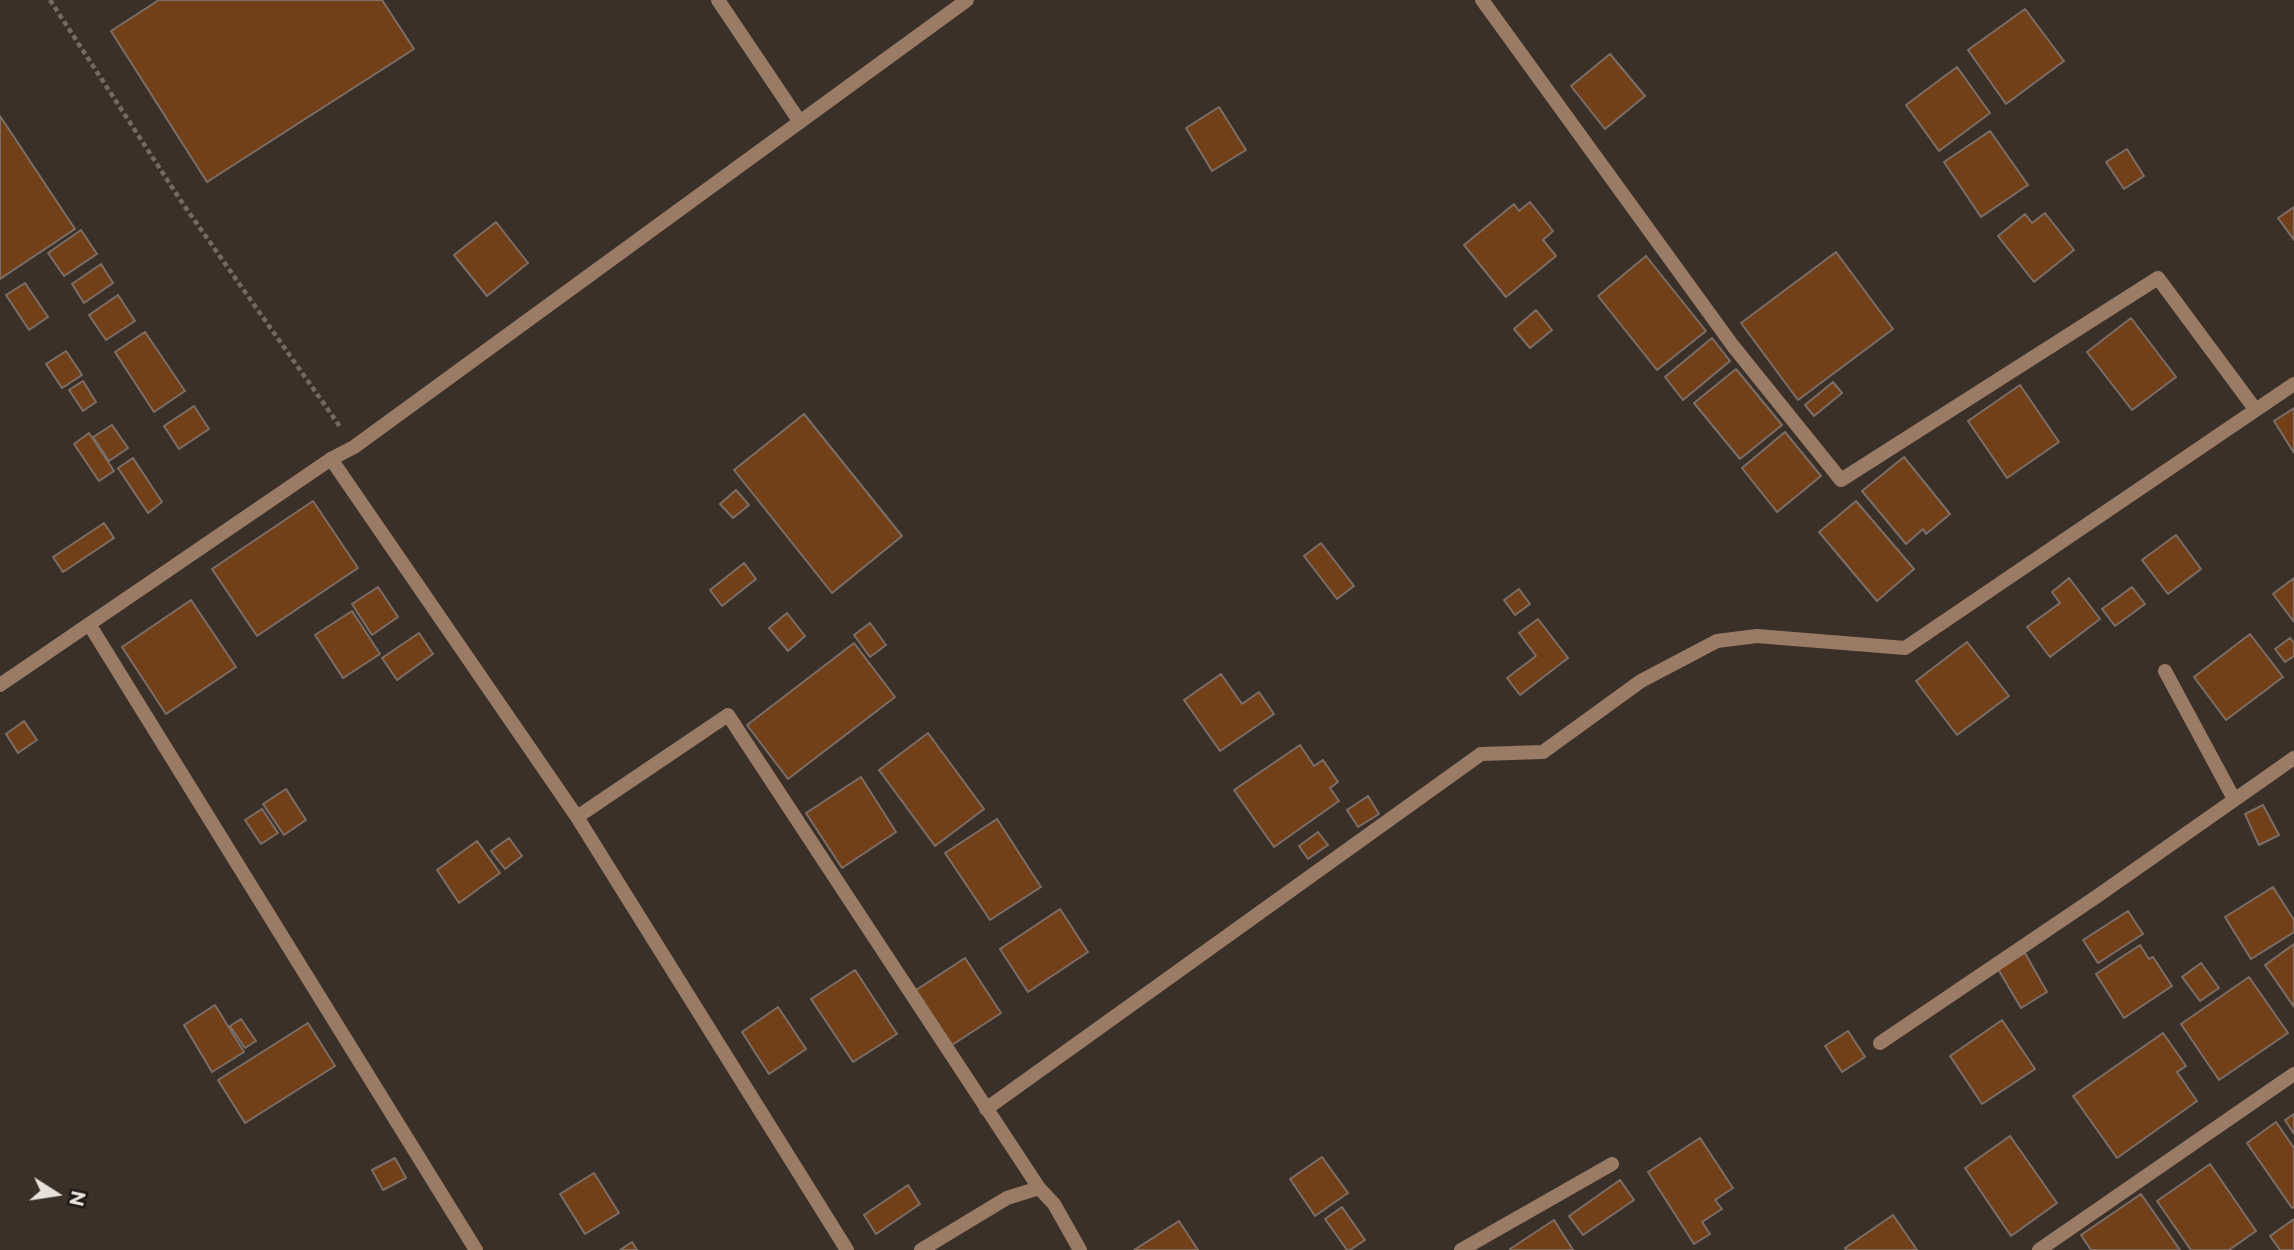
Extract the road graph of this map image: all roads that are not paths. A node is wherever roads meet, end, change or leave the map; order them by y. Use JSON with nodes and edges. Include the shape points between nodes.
{"nodes":[{"id":1,"x":718,"y":0,"type":"edge"},
{"id":2,"x":967,"y":0,"type":"edge"},
{"id":3,"x":1482,"y":0,"type":"edge"},
{"id":4,"x":800,"y":122,"type":"junction"},
{"id":5,"x":2294,"y":384,"type":"edge"},
{"id":6,"x":2255,"y":409,"type":"junction"},
{"id":7,"x":331,"y":459,"type":"junction"},
{"id":8,"x":89,"y":624,"type":"junction"},
{"id":9,"x":2165,"y":671,"type":"dead end"},
{"id":10,"x":0,"y":685,"type":"edge"},
{"id":11,"x":2294,"y":758,"type":"edge"},
{"id":12,"x":2234,"y":799,"type":"junction"},
{"id":13,"x":577,"y":817,"type":"junction"},
{"id":14,"x":1880,"y":1043,"type":"dead end"},
{"id":15,"x":2294,"y":1074,"type":"edge"},
{"id":16,"x":986,"y":1108,"type":"junction"},
{"id":17,"x":1612,"y":1164,"type":"dead end"},
{"id":18,"x":1039,"y":1188,"type":"junction"},
{"id":19,"x":476,"y":1250,"type":"edge"},
{"id":20,"x":847,"y":1250,"type":"edge"},
{"id":21,"x":921,"y":1250,"type":"edge"},
{"id":22,"x":1080,"y":1250,"type":"edge"},
{"id":23,"x":1461,"y":1250,"type":"edge"},
{"id":24,"x":2039,"y":1250,"type":"edge"}],
"edges":[{"from":1,"to":4,"type":"street"},
{"from":2,"to":4,"type":"street"},
{"from":3,"to":6,"type":"street","via":[[1733,346],[1841,480],[2158,278]]},
{"from":4,"to":7,"type":"street","via":[[354,447]]},
{"from":5,"to":6,"type":"street"},
{"from":6,"to":16,"type":"street","via":[[1905,648],[1757,636],[1717,641],[1641,681],[1544,752],[1481,754]]},
{"from":7,"to":8,"type":"street"},
{"from":7,"to":13,"type":"street"},
{"from":8,"to":10,"type":"street"},
{"from":8,"to":19,"type":"street"},
{"from":9,"to":12,"type":"street"},
{"from":11,"to":12,"type":"street"},
{"from":12,"to":14,"type":"street"},
{"from":13,"to":16,"type":"street","via":[[728,715]]},
{"from":13,"to":20,"type":"street"},
{"from":15,"to":24,"type":"street"},
{"from":16,"to":18,"type":"street"},
{"from":17,"to":23,"type":"street"},
{"from":18,"to":21,"type":"street","via":[[1007,1198]]},
{"from":18,"to":22,"type":"street","via":[[1054,1204]]}]}
